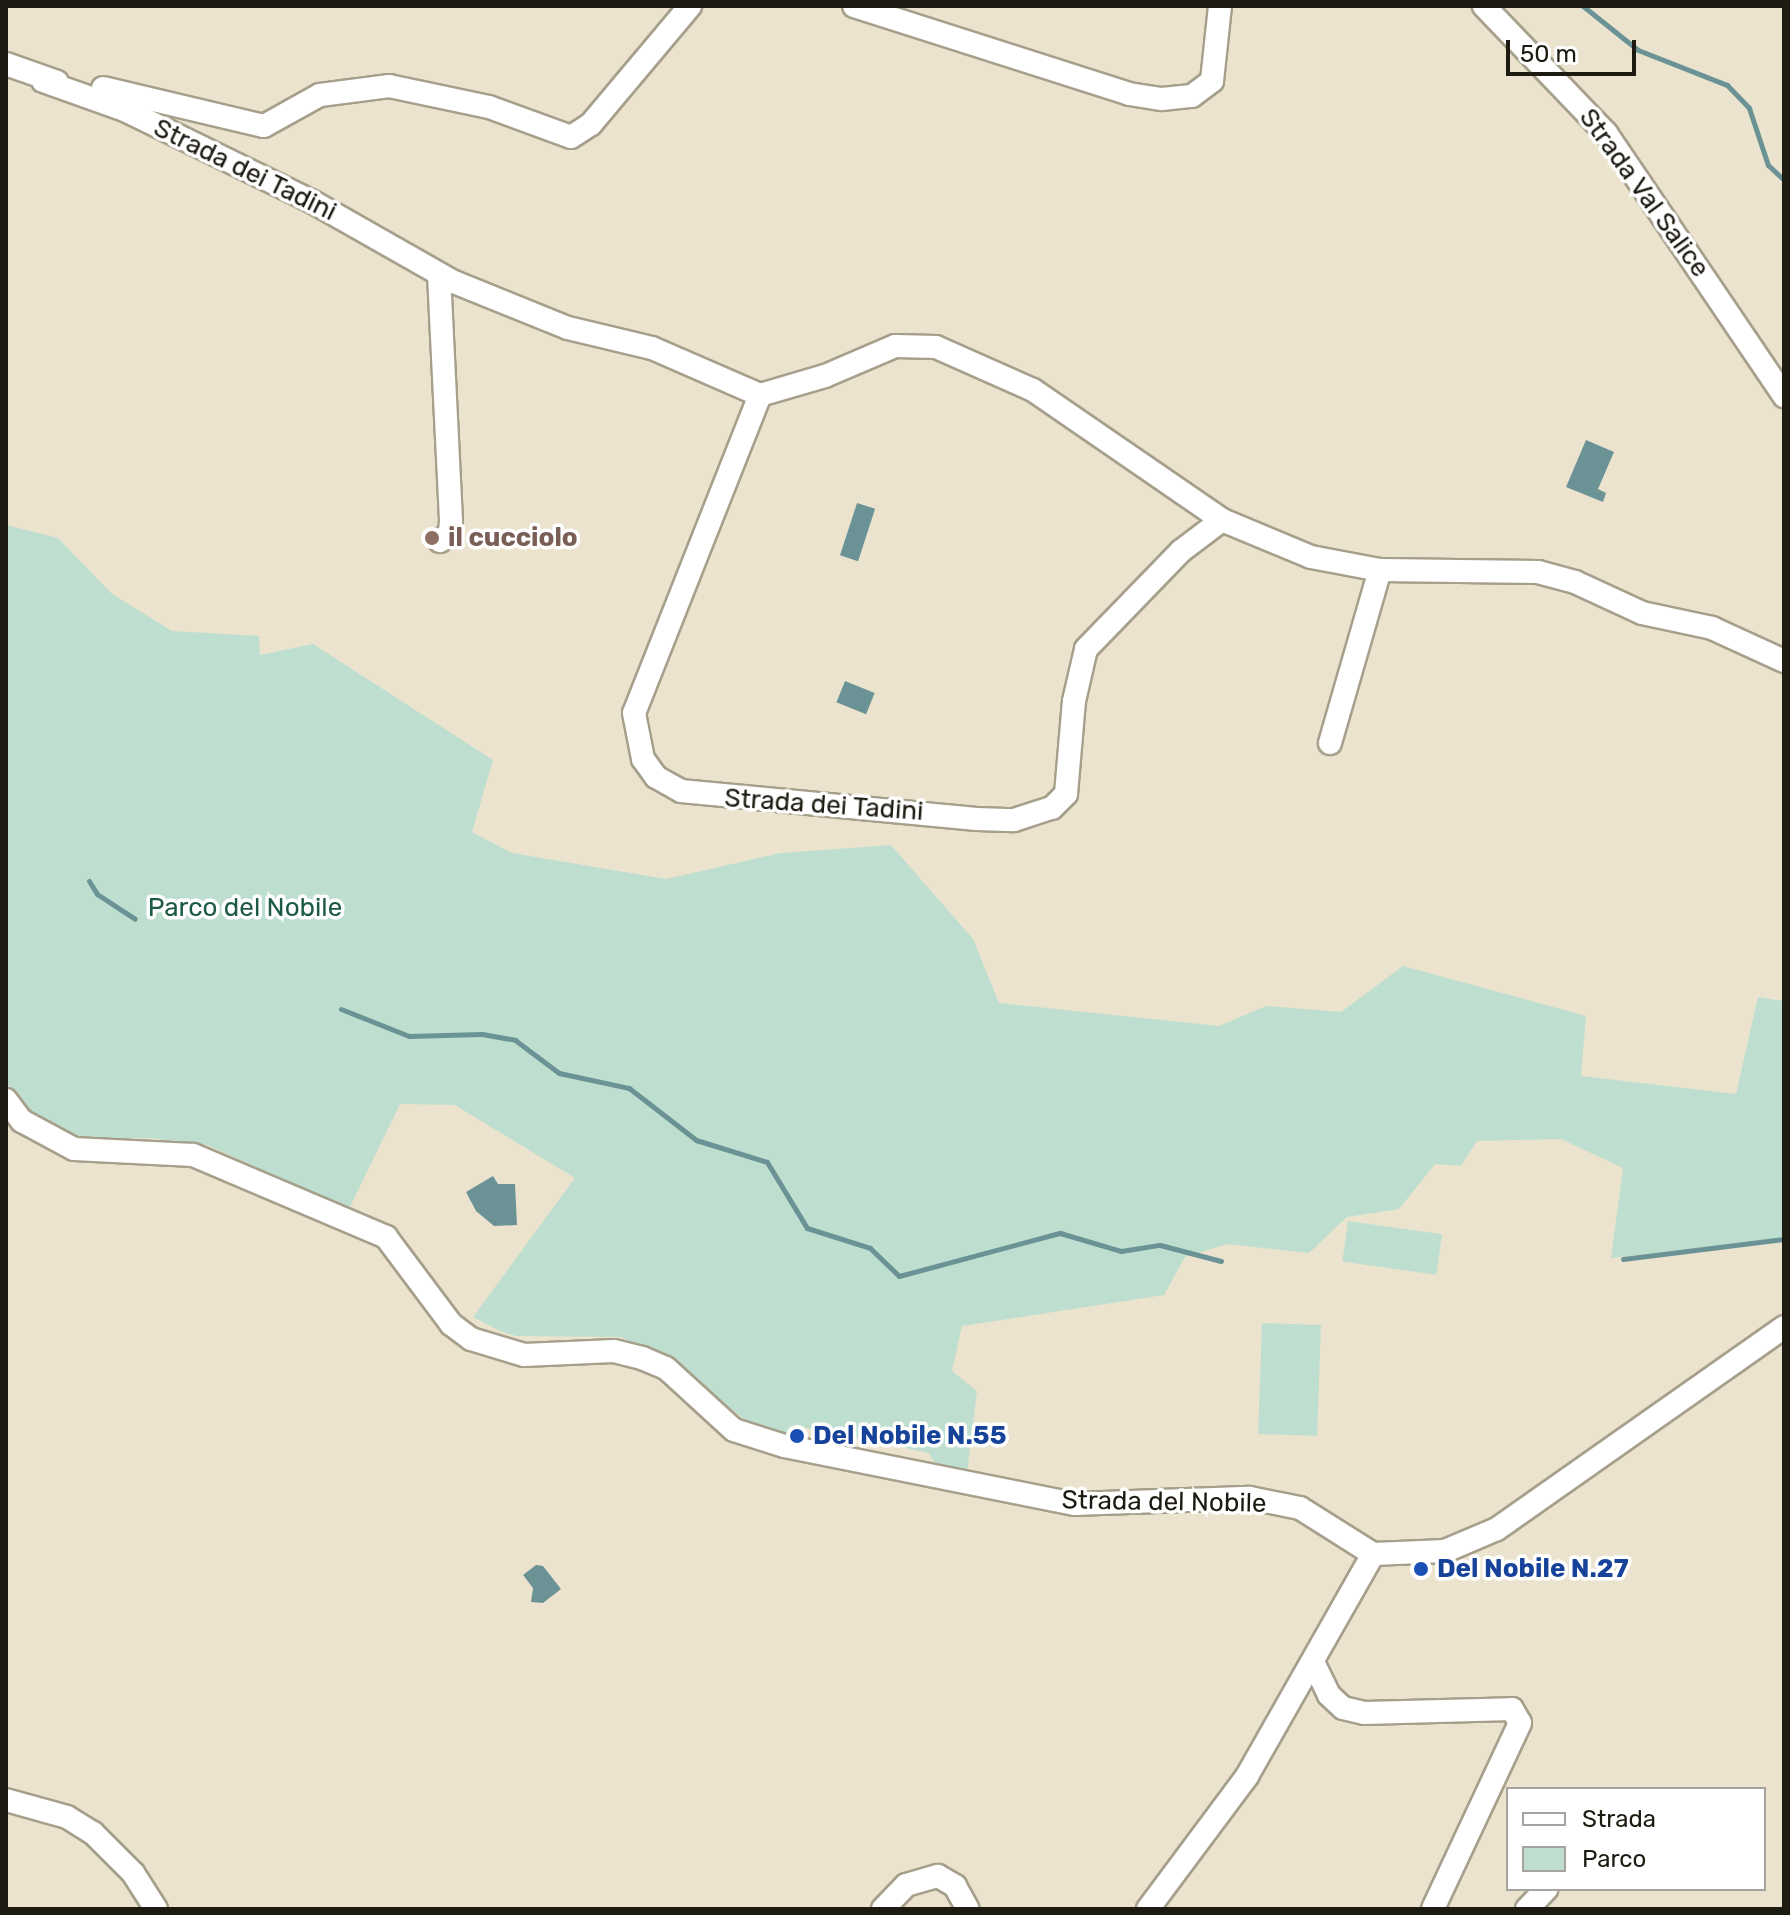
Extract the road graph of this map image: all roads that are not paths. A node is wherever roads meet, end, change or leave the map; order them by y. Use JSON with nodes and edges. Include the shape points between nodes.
{"nodes":[{"id":1,"x":690,"y":6,"type":"edge"},
{"id":2,"x":854,"y":6,"type":"edge"},
{"id":3,"x":1220,"y":6,"type":"edge"},
{"id":4,"x":1484,"y":6,"type":"edge"},
{"id":5,"x":6,"y":64,"type":"edge"},
{"id":6,"x":43,"y":81,"type":"junction"},
{"id":7,"x":439,"y":275,"type":"junction"},
{"id":8,"x":760,"y":395,"type":"junction"},
{"id":9,"x":1784,"y":396,"type":"edge"},
{"id":10,"x":1222,"y":520,"type":"junction"},
{"id":11,"x":440,"y":541,"type":"dead end"},
{"id":12,"x":1380,"y":570,"type":"junction"},
{"id":13,"x":1784,"y":661,"type":"edge"},
{"id":14,"x":1330,"y":743,"type":"dead end"},
{"id":15,"x":6,"y":1100,"type":"edge"},
{"id":16,"x":1784,"y":1327,"type":"edge"},
{"id":17,"x":1373,"y":1554,"type":"junction"},
{"id":18,"x":1314,"y":1664,"type":"junction"},
{"id":19,"x":6,"y":1800,"type":"edge"},
{"id":20,"x":1544,"y":1891,"type":"edge"},
{"id":21,"x":156,"y":1909,"type":"edge"},
{"id":22,"x":883,"y":1909,"type":"edge"},
{"id":23,"x":968,"y":1909,"type":"edge"},
{"id":24,"x":1148,"y":1909,"type":"edge"},
{"id":25,"x":1433,"y":1909,"type":"edge"},
{"id":26,"x":1527,"y":1909,"type":"edge"}],
"edges":[{"from":1,"to":6,"type":"street","via":[[591,124],[571,137],[489,107],[389,86],[320,95],[257,126],[88,84]]},
{"from":2,"to":3,"type":"street","via":[[1129,94],[1162,99],[1192,96],[1212,81]]},
{"from":4,"to":9,"type":"street","name":"Strada Val Salice","via":[[1606,133]]},
{"from":5,"to":6,"type":"street","name":"Strada dei Tadini"},
{"from":6,"to":7,"type":"street","name":"Strada dei Tadini","via":[[125,110],[313,202]]},
{"from":7,"to":8,"type":"street","name":"Strada dei Tadini","via":[[568,328],[652,348]]},
{"from":7,"to":11,"type":"street","via":[[451,521],[450,533]]},
{"from":8,"to":10,"type":"street","via":[[825,376],[895,346],[936,347],[1033,390]]},
{"from":8,"to":10,"type":"street","name":"Strada dei Tadini","via":[[634,713],[643,759],[656,777],[681,791],[977,819],[1014,820],[1052,808],[1066,794],[1074,701],[1086,649],[1181,551]]},
{"from":10,"to":12,"type":"street","via":[[1311,557]]},
{"from":12,"to":13,"type":"street","via":[[1538,572],[1575,582],[1642,613],[1712,628]]},
{"from":12,"to":14,"type":"street"},
{"from":15,"to":17,"type":"street","name":"Strada del Nobile","via":[[22,1121],[74,1149],[193,1155],[386,1237],[451,1324],[471,1339],[524,1355],[614,1351],[642,1358],[666,1368],[734,1430],[784,1446],[1074,1504],[1250,1498],[1300,1508]]},
{"from":16,"to":17,"type":"street","via":[[1497,1529],[1445,1551]]},
{"from":17,"to":18,"type":"street"},
{"from":18,"to":24,"type":"street","via":[[1247,1776]]},
{"from":18,"to":25,"type":"street","via":[[1329,1695],[1343,1708],[1364,1713],[1512,1709],[1520,1723]]},
{"from":19,"to":21,"type":"street","via":[[67,1817],[93,1833],[133,1873]]},
{"from":20,"to":26,"type":"street"},
{"from":22,"to":23,"type":"street","via":[[906,1885],[938,1876],[955,1886]]}]}
